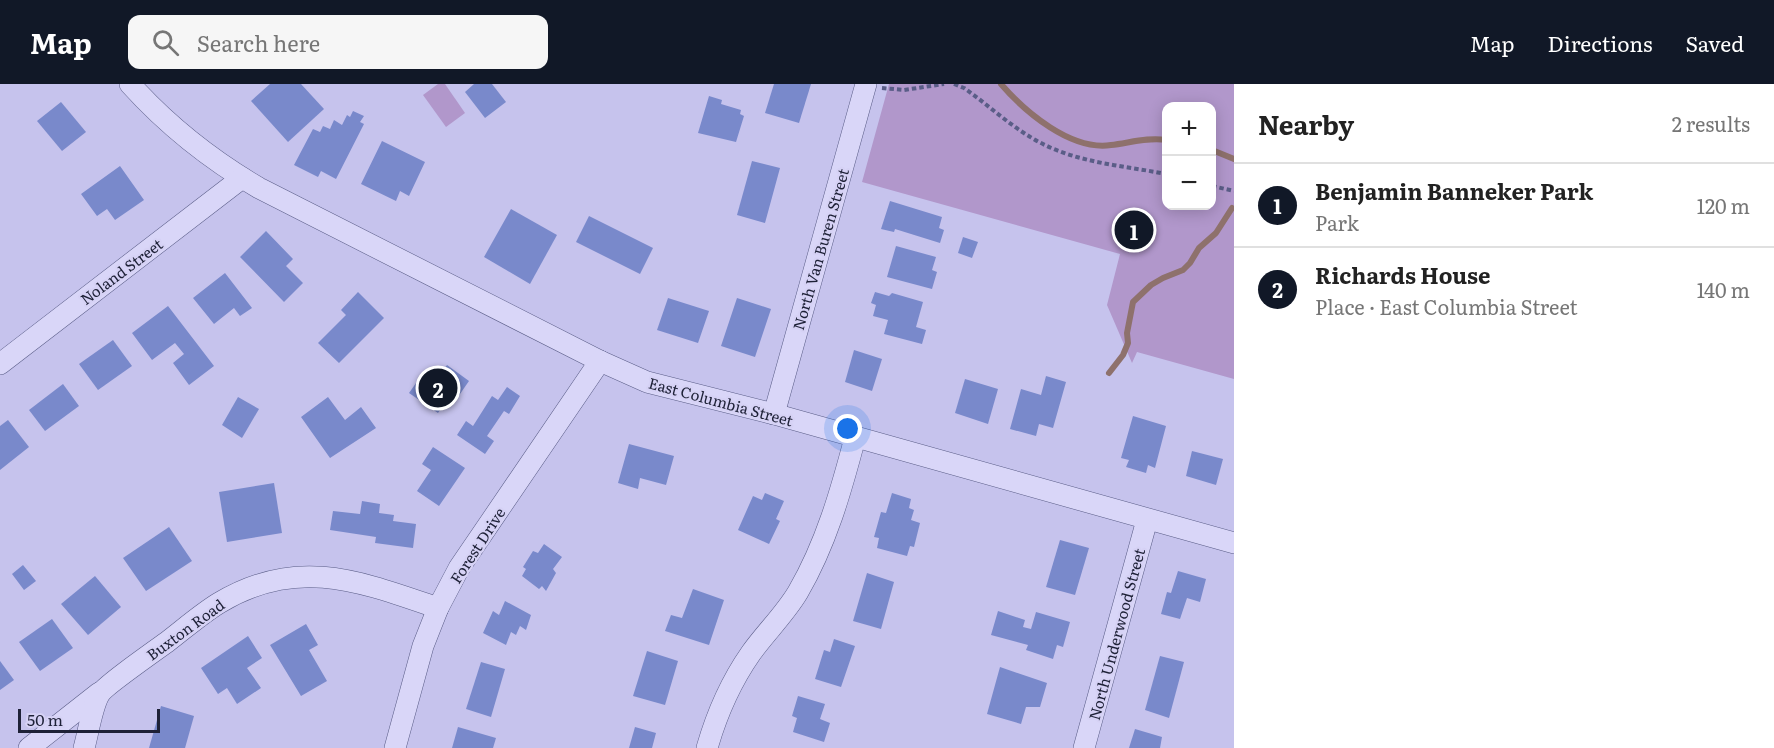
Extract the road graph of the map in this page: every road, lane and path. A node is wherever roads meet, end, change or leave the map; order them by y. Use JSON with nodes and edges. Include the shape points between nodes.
{"nodes":[{"id":1,"x":130,"y":84,"type":"edge"},
{"id":2,"x":944,"y":84,"type":"edge"},
{"id":3,"x":954,"y":84,"type":"edge"},
{"id":4,"x":871,"y":85,"type":"edge"},
{"id":5,"x":1162,"y":173,"type":"edge"},
{"id":6,"x":242,"y":178,"type":"junction"},
{"id":7,"x":1216,"y":187,"type":"edge"},
{"id":8,"x":1234,"y":191,"type":"edge"},
{"id":9,"x":600,"y":361,"type":"junction"},
{"id":10,"x":0,"y":364,"type":"edge"},
{"id":11,"x":774,"y":414,"type":"junction"},
{"id":12,"x":855,"y":438,"type":"junction"},
{"id":13,"x":1147,"y":520,"type":"junction"},
{"id":14,"x":1234,"y":543,"type":"edge"},
{"id":15,"x":438,"y":608,"type":"junction"},
{"id":16,"x":99,"y":693,"type":"junction"},
{"id":17,"x":28,"y":748,"type":"edge"},
{"id":18,"x":84,"y":748,"type":"edge"},
{"id":19,"x":395,"y":748,"type":"edge"},
{"id":20,"x":707,"y":748,"type":"edge"},
{"id":21,"x":1084,"y":748,"type":"edge"}],
"edges":[{"from":1,"to":6,"type":"street","name":"East Columbia Street","via":[[183,135]]},
{"from":2,"to":4,"type":"path","via":[[904,90]]},
{"from":3,"to":5,"type":"path","via":[[1031,138],[1059,151],[1090,161]]},
{"from":4,"to":11,"type":"street","name":"North Van Buren Street"},
{"from":6,"to":9,"type":"street","name":"East Columbia Street"},
{"from":6,"to":10,"type":"street","name":"Noland Street"},
{"from":7,"to":8,"type":"path"},
{"from":9,"to":11,"type":"street","name":"East Columbia Street","via":[[647,382]]},
{"from":9,"to":15,"type":"street","name":"Forest Drive","via":[[459,568]]},
{"from":11,"to":12,"type":"street","name":"East Columbia Street"},
{"from":12,"to":13,"type":"street","name":"East Columbia Street"},
{"from":12,"to":20,"type":"street","via":[[814,564],[733,679]]},
{"from":13,"to":14,"type":"street","name":"East Columbia Street"},
{"from":13,"to":21,"type":"street","name":"North Underwood Street"},
{"from":15,"to":16,"type":"street","name":"Buxton Road","via":[[349,579],[309,576],[269,581],[217,604]]},
{"from":15,"to":19,"type":"street","name":"Forest Drive","via":[[423,646]]},
{"from":16,"to":17,"type":"street","name":"Buxton Road"},
{"from":16,"to":18,"type":"street"}]}
